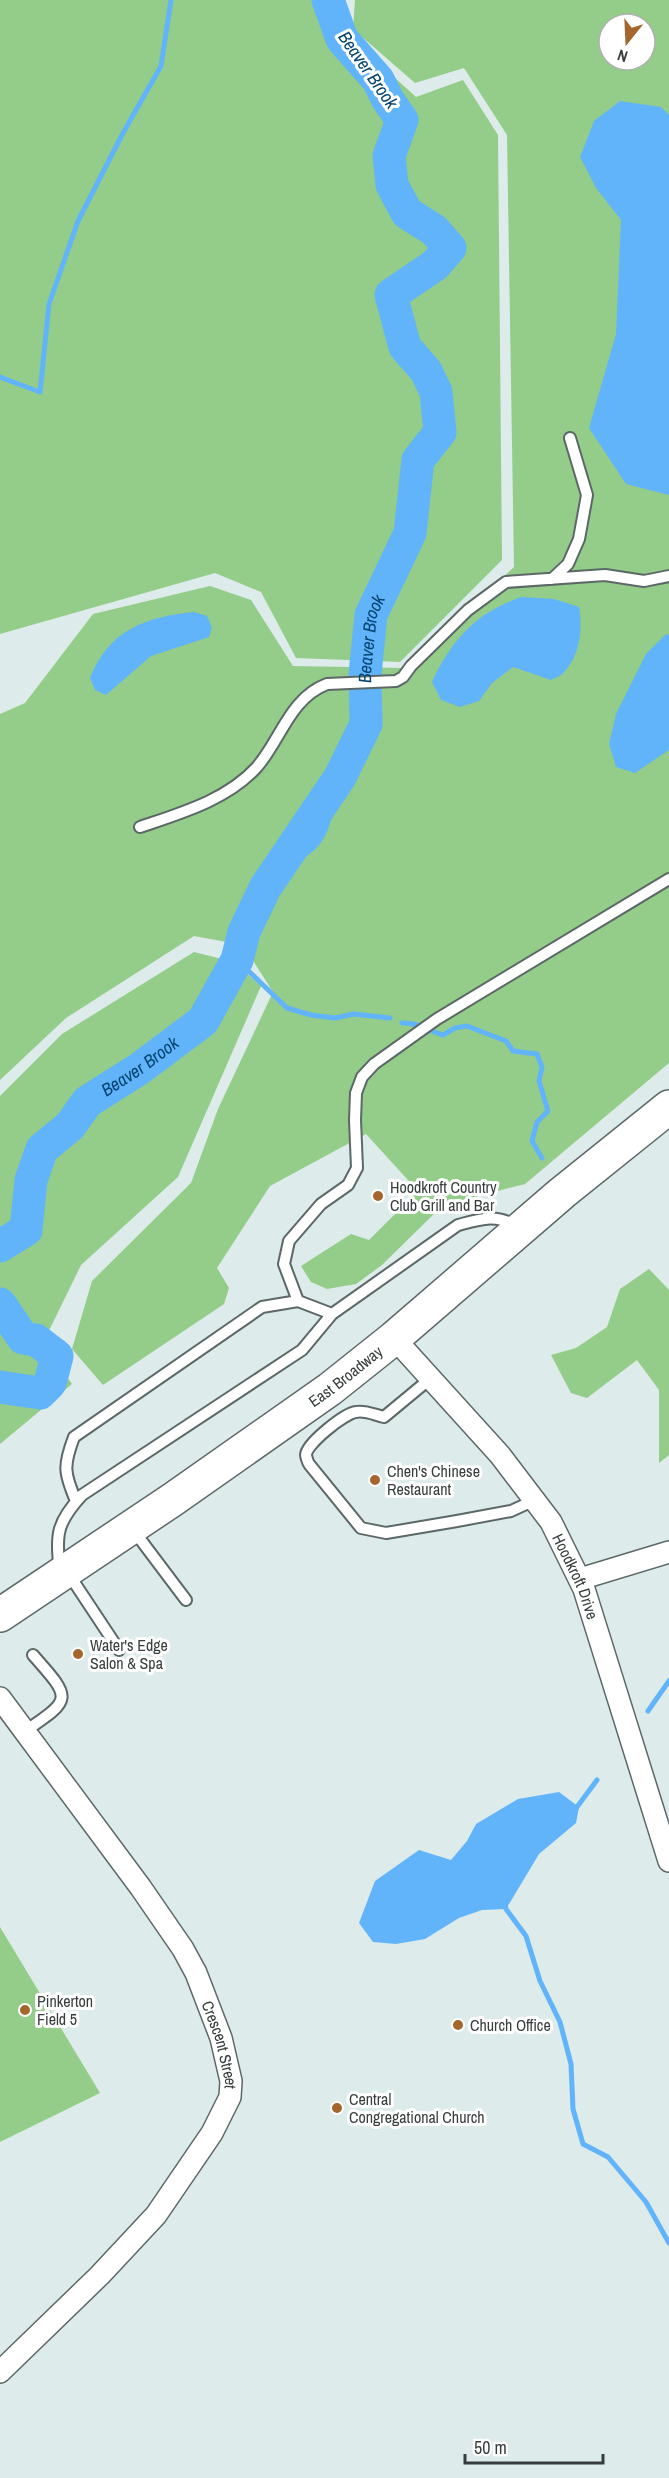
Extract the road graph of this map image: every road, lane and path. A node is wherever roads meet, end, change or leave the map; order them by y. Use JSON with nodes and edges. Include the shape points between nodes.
{"nodes":[{"id":1,"x":570,"y":438,"type":"dead end"},
{"id":2,"x":669,"y":576,"type":"edge"},
{"id":3,"x":552,"y":579,"type":"junction"},
{"id":4,"x":140,"y":827,"type":"dead end"},
{"id":5,"x":669,"y":879,"type":"edge"},
{"id":6,"x":669,"y":1107,"type":"edge"},
{"id":7,"x":520,"y":1229,"type":"junction"},
{"id":8,"x":298,"y":1301,"type":"junction"},
{"id":9,"x":332,"y":1314,"type":"junction"},
{"id":10,"x":394,"y":1338,"type":"junction"},
{"id":11,"x":431,"y":1378,"type":"junction"},
{"id":12,"x":536,"y":1500,"type":"junction"},
{"id":13,"x":76,"y":1501,"type":"junction"},
{"id":14,"x":131,"y":1527,"type":"junction"},
{"id":15,"x":669,"y":1552,"type":"edge"},
{"id":16,"x":63,"y":1572,"type":"junction"},
{"id":17,"x":580,"y":1579,"type":"junction"},
{"id":18,"x":186,"y":1600,"type":"dead end"},
{"id":19,"x":0,"y":1615,"type":"edge"},
{"id":20,"x":119,"y":1650,"type":"dead end"},
{"id":21,"x":33,"y":1655,"type":"dead end"},
{"id":22,"x":0,"y":1698,"type":"edge"},
{"id":23,"x":24,"y":1732,"type":"junction"},
{"id":24,"x":669,"y":1861,"type":"edge"},
{"id":25,"x":0,"y":2372,"type":"edge"}],
"edges":[{"from":1,"to":3,"type":"lane","via":[[587,495],[579,539],[568,564]]},
{"from":2,"to":3,"type":"lane","via":[[644,581],[605,575]]},
{"from":3,"to":4,"type":"lane","via":[[506,582],[468,610],[396,681],[327,684],[317,688],[299,702],[257,766],[234,788],[193,809]]},
{"from":5,"to":8,"type":"lane","via":[[437,1019],[362,1077],[356,1093],[357,1168],[348,1185],[321,1204],[289,1241],[284,1264]]},
{"from":6,"to":7,"type":"main road","name":"East Broadway"},
{"from":7,"to":9,"type":"lane","via":[[505,1218],[482,1218],[458,1225]]},
{"from":7,"to":10,"type":"main road","name":"East Broadway"},
{"from":8,"to":9,"type":"lane"},
{"from":8,"to":13,"type":"lane","via":[[262,1307],[74,1437],[66,1459],[67,1479]]},
{"from":9,"to":13,"type":"lane","via":[[302,1350]]},
{"from":10,"to":11,"type":"street","name":"Hoodkroft Drive"},
{"from":10,"to":14,"type":"main road","name":"East Broadway","via":[[278,1427]]},
{"from":11,"to":12,"type":"street","name":"Hoodkroft Drive"},
{"from":11,"to":12,"type":"lane","via":[[384,1418],[352,1412],[309,1447],[309,1464],[361,1528],[386,1533],[512,1511]]},
{"from":12,"to":17,"type":"street","name":"Hoodkroft Drive"},
{"from":13,"to":16,"type":"lane","via":[[64,1515],[56,1545]]},
{"from":14,"to":16,"type":"main road","name":"East Broadway"},
{"from":14,"to":18,"type":"lane"},
{"from":15,"to":17,"type":"street"},
{"from":16,"to":19,"type":"main road","name":"East Broadway"},
{"from":16,"to":20,"type":"lane"},
{"from":17,"to":24,"type":"street","name":"Hoodkroft Drive"},
{"from":21,"to":23,"type":"lane","via":[[57,1681],[62,1701],[58,1709]]},
{"from":22,"to":23,"type":"street","name":"Crescent Street"},
{"from":23,"to":25,"type":"street","name":"Crescent Street","via":[[183,1949],[221,2038],[231,2081],[230,2097],[212,2133],[156,2215]]}]}
